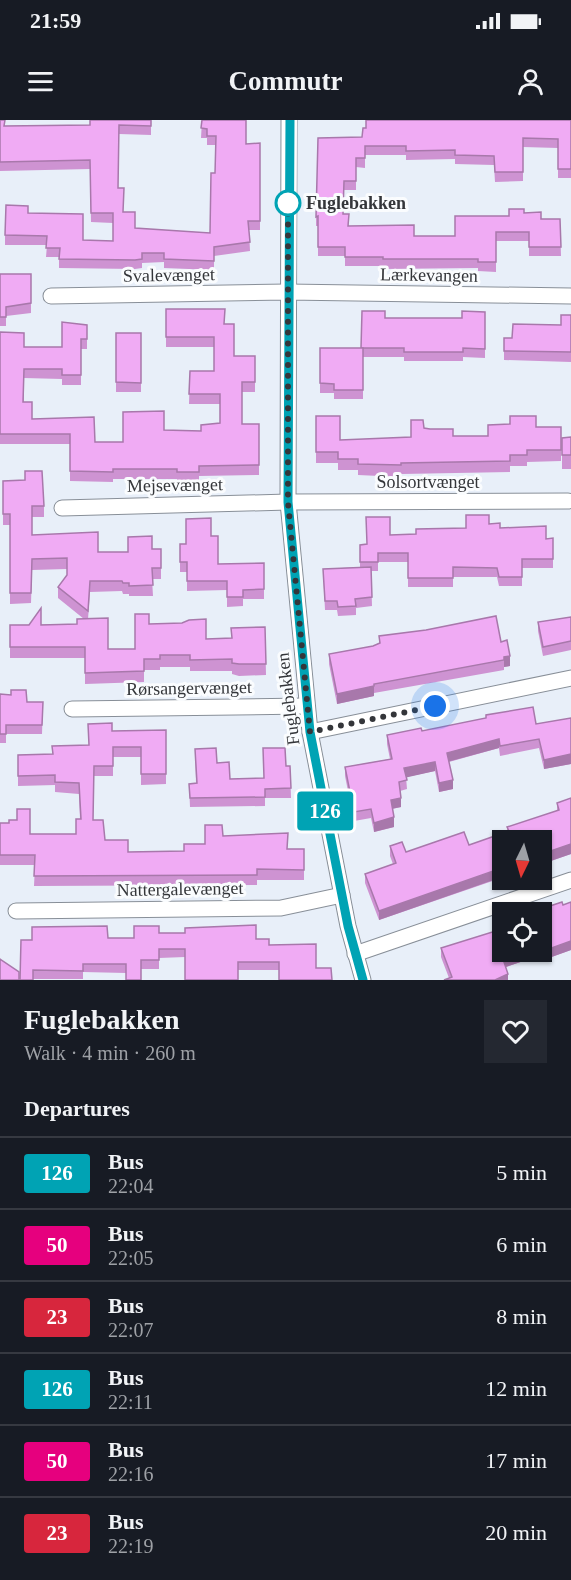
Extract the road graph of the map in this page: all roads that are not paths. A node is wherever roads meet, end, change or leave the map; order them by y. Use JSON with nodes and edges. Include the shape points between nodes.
{"nodes":[{"id":1,"x":290,"y":120,"type":"edge"},
{"id":2,"x":287,"y":292,"type":"junction"},
{"id":3,"x":51,"y":296,"type":"dead end"},
{"id":4,"x":571,"y":296,"type":"edge"},
{"id":5,"x":568,"y":501,"type":"dead end"},
{"id":6,"x":288,"y":502,"type":"junction"},
{"id":7,"x":62,"y":508,"type":"dead end"},
{"id":8,"x":571,"y":678,"type":"edge"},
{"id":9,"x":306,"y":706,"type":"junction"},
{"id":10,"x":72,"y":710,"type":"dead end"},
{"id":11,"x":310,"y":732,"type":"junction"},
{"id":12,"x":571,"y":880,"type":"edge"},
{"id":13,"x":342,"y":895,"type":"junction"},
{"id":14,"x":16,"y":911,"type":"dead end"},
{"id":15,"x":355,"y":954,"type":"junction"},
{"id":16,"x":363,"y":980,"type":"edge"}],
"edges":[{"from":1,"to":2,"type":"street","name":"Fuglebakken"},
{"from":2,"to":3,"type":"street","name":"Svalevænget"},
{"from":2,"to":4,"type":"street","name":"Lærkevangen"},
{"from":2,"to":6,"type":"street","name":"Fuglebakken"},
{"from":5,"to":6,"type":"street","name":"Solsortvænget"},
{"from":6,"to":7,"type":"street","name":"Mejsevænget"},
{"from":6,"to":9,"type":"street","name":"Fuglebakken"},
{"from":8,"to":11,"type":"street"},
{"from":9,"to":10,"type":"street","name":"Rørsangervænget"},
{"from":9,"to":11,"type":"street","name":"Fuglebakken"},
{"from":11,"to":13,"type":"street","name":"Fuglebakken"},
{"from":12,"to":15,"type":"street"},
{"from":13,"to":14,"type":"street","name":"Nattergalevænget","via":[[281,908]]},
{"from":13,"to":15,"type":"street","name":"Fuglebakken"},
{"from":15,"to":16,"type":"street","name":"Fuglebakken"}]}
